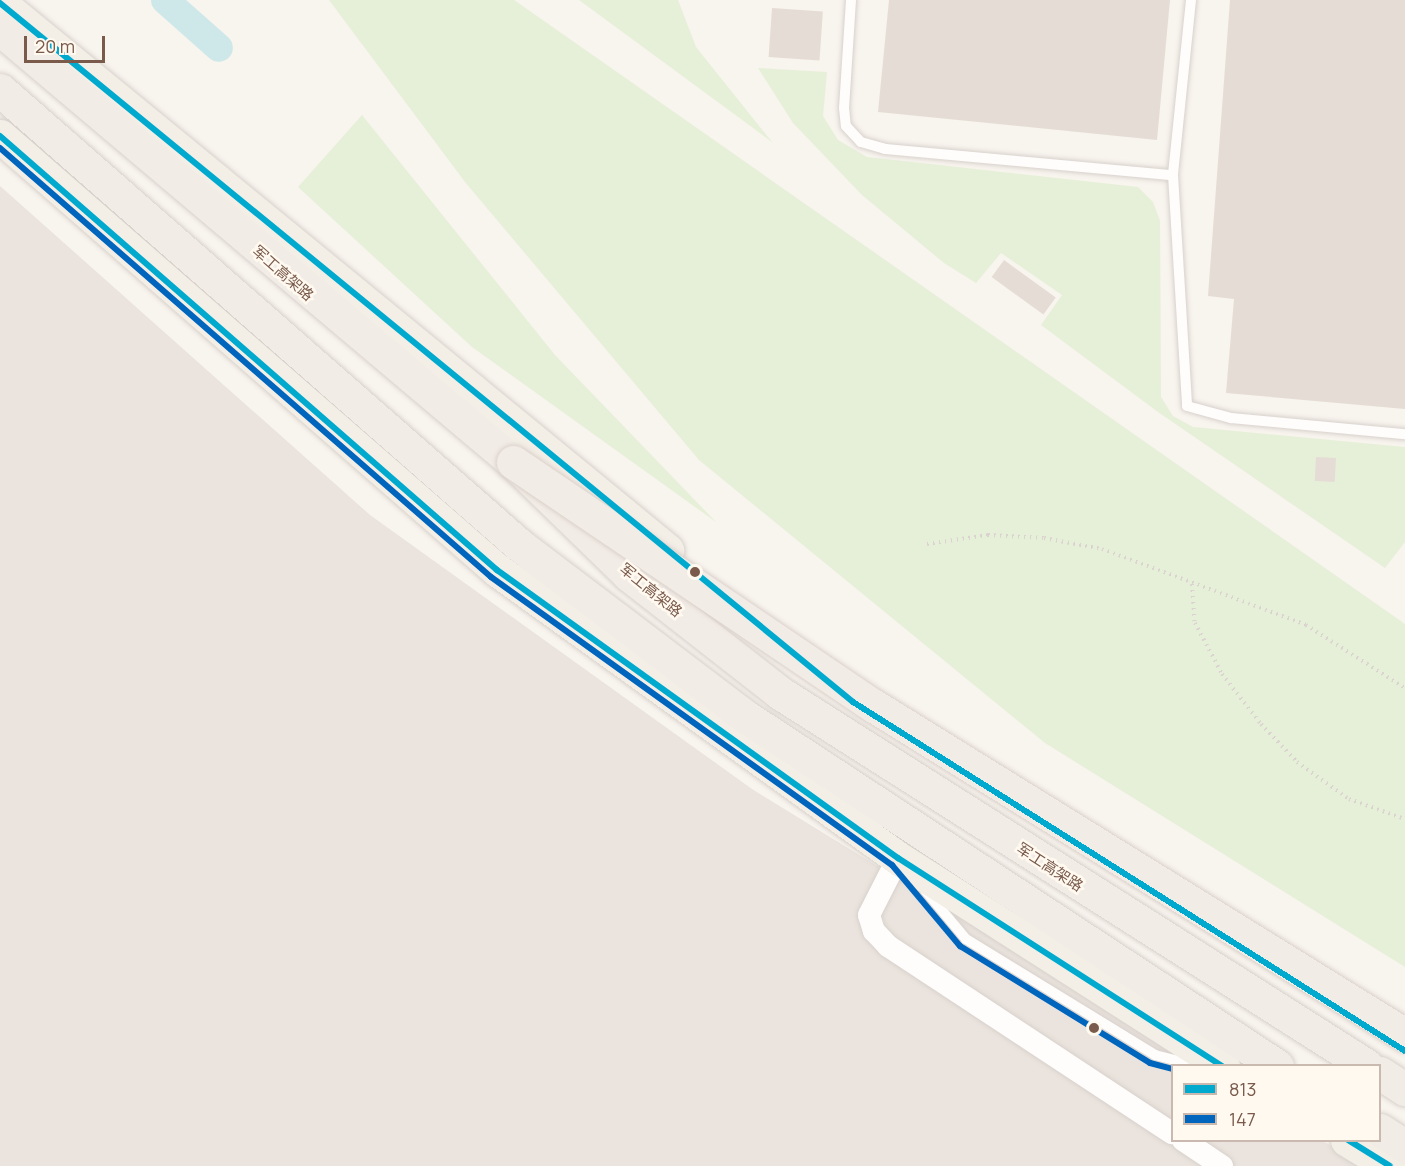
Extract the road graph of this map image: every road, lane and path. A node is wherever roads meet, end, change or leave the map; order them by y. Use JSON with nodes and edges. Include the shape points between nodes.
{"nodes":[{"id":1,"x":851,"y":0,"type":"edge"},
{"id":2,"x":1191,"y":0,"type":"edge"},
{"id":3,"x":0,"y":3,"type":"edge"},
{"id":4,"x":0,"y":29,"type":"edge"},
{"id":5,"x":0,"y":90,"type":"edge"},
{"id":6,"x":0,"y":136,"type":"edge"},
{"id":7,"x":1173,"y":175,"type":"junction"},
{"id":8,"x":1405,"y":434,"type":"edge"},
{"id":9,"x":513,"y":462,"type":"junction"},
{"id":10,"x":927,"y":544,"type":"dead end"},
{"id":11,"x":1192,"y":584,"type":"junction"},
{"id":12,"x":1405,"y":688,"type":"edge"},
{"id":13,"x":1405,"y":819,"type":"edge"},
{"id":14,"x":898,"y":858,"type":"junction"},
{"id":15,"x":1405,"y":1035,"type":"edge"},
{"id":16,"x":1405,"y":1051,"type":"edge"},
{"id":17,"x":1194,"y":1064,"type":"edge"},
{"id":18,"x":1221,"y":1064,"type":"edge"},
{"id":19,"x":1275,"y":1064,"type":"edge"},
{"id":20,"x":1365,"y":1064,"type":"edge"},
{"id":21,"x":1381,"y":1075,"type":"edge"},
{"id":22,"x":1405,"y":1089,"type":"edge"},
{"id":23,"x":1381,"y":1131,"type":"edge"},
{"id":24,"x":1171,"y":1132,"type":"edge"},
{"id":25,"x":1187,"y":1142,"type":"edge"},
{"id":26,"x":1350,"y":1142,"type":"edge"},
{"id":27,"x":1405,"y":1146,"type":"edge"},
{"id":28,"x":1222,"y":1166,"type":"edge"},
{"id":29,"x":1390,"y":1166,"type":"edge"}],
"edges":[{"from":1,"to":7,"type":"lane","via":[[844,108],[846,126],[861,141],[885,149]]},
{"from":2,"to":7,"type":"lane"},
{"from":3,"to":16,"type":"main road","via":[[853,702]]},
{"from":4,"to":9,"type":"highway","name":"军工高架路"},
{"from":5,"to":19,"type":"highway","via":[[518,544],[743,715]]},
{"from":6,"to":14,"type":"main road","via":[[497,570]]},
{"from":7,"to":8,"type":"lane","via":[[1187,406],[1230,418]]},
{"from":9,"to":15,"type":"highway","bridge":true,"via":[[894,719]]},
{"from":9,"to":20,"type":"highway","name":"军工高架路","bridge":true,"via":[[629,574],[780,693]]},
{"from":10,"to":11,"type":"path","via":[[988,535],[1044,538],[1102,549]]},
{"from":11,"to":12,"type":"path","via":[[1306,625]]},
{"from":11,"to":13,"type":"path","via":[[1195,623],[1222,674],[1261,724],[1297,762],[1348,799]]},
{"from":14,"to":17,"type":"lane","via":[[966,939],[1155,1055]]},
{"from":14,"to":18,"type":"main road"},
{"from":14,"to":24,"type":"street","via":[[869,915],[881,939]]},
{"from":21,"to":22,"type":"highway"},
{"from":23,"to":27,"type":"highway"},
{"from":25,"to":28,"type":"street"},
{"from":26,"to":29,"type":"main road"}]}
